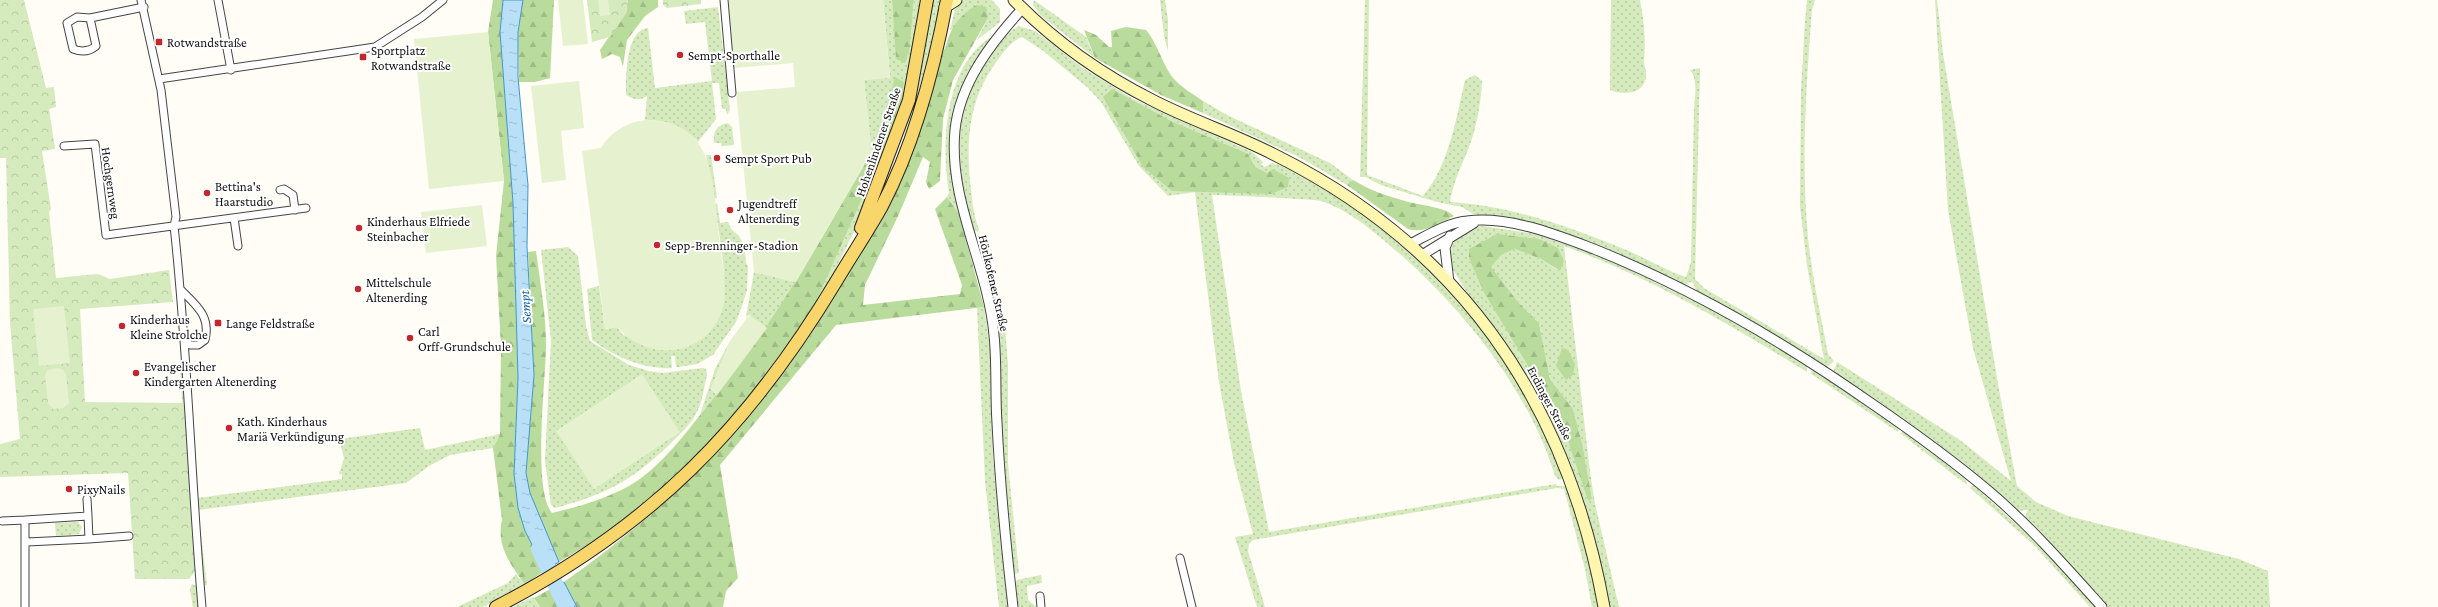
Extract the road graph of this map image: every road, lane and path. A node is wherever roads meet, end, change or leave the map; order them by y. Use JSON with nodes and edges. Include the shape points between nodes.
{"nodes":[{"id":1,"x":141,"y":0,"type":"edge"},
{"id":2,"x":218,"y":0,"type":"edge"},
{"id":3,"x":724,"y":0,"type":"edge"},
{"id":4,"x":927,"y":0,"type":"edge"},
{"id":5,"x":956,"y":0,"type":"edge"},
{"id":6,"x":442,"y":1,"type":"edge"},
{"id":7,"x":1016,"y":3,"type":"edge"},
{"id":8,"x":946,"y":4,"type":"edge"},
{"id":9,"x":144,"y":8,"type":"junction"},
{"id":10,"x":90,"y":18,"type":"junction"},
{"id":11,"x":231,"y":70,"type":"junction"},
{"id":12,"x":159,"y":79,"type":"junction"},
{"id":13,"x":732,"y":93,"type":"dead end"},
{"id":14,"x":64,"y":146,"type":"dead end"},
{"id":15,"x":280,"y":190,"type":"dead end"},
{"id":16,"x":306,"y":208,"type":"dead end"},
{"id":17,"x":295,"y":210,"type":"junction"},
{"id":18,"x":234,"y":218,"type":"junction"},
{"id":19,"x":1483,"y":220,"type":"junction"},
{"id":20,"x":174,"y":226,"type":"junction"},
{"id":21,"x":1450,"y":236,"type":"junction"},
{"id":22,"x":1410,"y":244,"type":"junction"},
{"id":23,"x":238,"y":246,"type":"dead end"},
{"id":24,"x":1422,"y":255,"type":"junction"},
{"id":25,"x":845,"y":266,"type":"junction"},
{"id":26,"x":1450,"y":282,"type":"junction"},
{"id":27,"x":181,"y":290,"type":"junction"},
{"id":28,"x":184,"y":340,"type":"junction"},
{"id":29,"x":88,"y":499,"type":"dead end"},
{"id":30,"x":88,"y":516,"type":"junction"},
{"id":31,"x":25,"y":520,"type":"junction"},
{"id":32,"x":2,"y":521,"type":"dead end"},
{"id":33,"x":129,"y":536,"type":"dead end"},
{"id":34,"x":89,"y":539,"type":"junction"},
{"id":35,"x":27,"y":542,"type":"junction"},
{"id":36,"x":1180,"y":558,"type":"dead end"},
{"id":37,"x":1040,"y":596,"type":"dead end"},
{"id":38,"x":25,"y":607,"type":"edge"},
{"id":39,"x":202,"y":607,"type":"edge"},
{"id":40,"x":496,"y":607,"type":"edge"},
{"id":41,"x":1013,"y":607,"type":"edge"},
{"id":42,"x":1041,"y":607,"type":"edge"},
{"id":43,"x":1192,"y":607,"type":"edge"},
{"id":44,"x":1604,"y":607,"type":"edge"},
{"id":45,"x":2102,"y":607,"type":"edge"}],
"edges":[{"from":1,"to":9,"type":"street"},
{"from":2,"to":11,"type":"street"},
{"from":3,"to":13,"type":"street"},
{"from":4,"to":25,"type":"main road","name":"Hohenlindener Straße","via":[[909,100],[888,161]]},
{"from":5,"to":8,"type":"main road"},
{"from":6,"to":11,"type":"street","via":[[375,48]]},
{"from":7,"to":22,"type":"main road","name":"Erdinger Straße","via":[[1051,36],[1110,78],[1168,108],[1272,153],[1317,177],[1362,204]]},
{"from":7,"to":41,"type":"street","name":"Hörlkofener Straße","via":[[1000,34],[970,79],[958,113],[954,147],[964,215],[983,281],[994,335],[1001,496]]},
{"from":8,"to":25,"type":"main road","via":[[932,67],[902,161],[882,205]]},
{"from":9,"to":10,"type":"street"},
{"from":9,"to":12,"type":"street"},
{"from":10,"to":10,"type":"street","via":[[96,46],[80,51],[73,49],[67,23],[77,17]]},
{"from":11,"to":12,"type":"street"},
{"from":12,"to":20,"type":"street","via":[[176,216]]},
{"from":14,"to":20,"type":"street","name":"Hochgernweg","via":[[95,144],[106,235]]},
{"from":15,"to":17,"type":"street","via":[[284,189],[293,196]]},
{"from":16,"to":17,"type":"street"},
{"from":17,"to":18,"type":"street"},
{"from":18,"to":20,"type":"street"},
{"from":18,"to":23,"type":"street"},
{"from":19,"to":21,"type":"street"},
{"from":19,"to":22,"type":"street","via":[[1465,221],[1445,227]]},
{"from":19,"to":45,"type":"street","via":[[1559,236],[1621,260],[1689,291],[1828,373],[1922,438],[1990,492],[2040,540]]},
{"from":20,"to":27,"type":"street"},
{"from":21,"to":24,"type":"street"},
{"from":21,"to":26,"type":"street","via":[[1445,248]]},
{"from":22,"to":24,"type":"main road","name":"Erdinger Straße"},
{"from":24,"to":26,"type":"main road","name":"Erdinger Straße"},
{"from":25,"to":40,"type":"main road","via":[[804,335],[750,407],[681,480],[618,532],[564,570]]},
{"from":26,"to":44,"type":"main road","name":"Erdinger Straße","via":[[1512,362],[1540,409],[1586,523]]},
{"from":27,"to":28,"type":"street"},
{"from":27,"to":28,"type":"street","via":[[204,314],[206,323],[205,340],[198,345],[190,345]]},
{"from":28,"to":39,"type":"street"},
{"from":29,"to":30,"type":"street"},
{"from":30,"to":31,"type":"street"},
{"from":30,"to":34,"type":"street"},
{"from":31,"to":32,"type":"street"},
{"from":31,"to":35,"type":"street"},
{"from":33,"to":34,"type":"street"},
{"from":34,"to":35,"type":"street"},
{"from":35,"to":38,"type":"street"},
{"from":36,"to":43,"type":"street"},
{"from":37,"to":42,"type":"street"}]}
